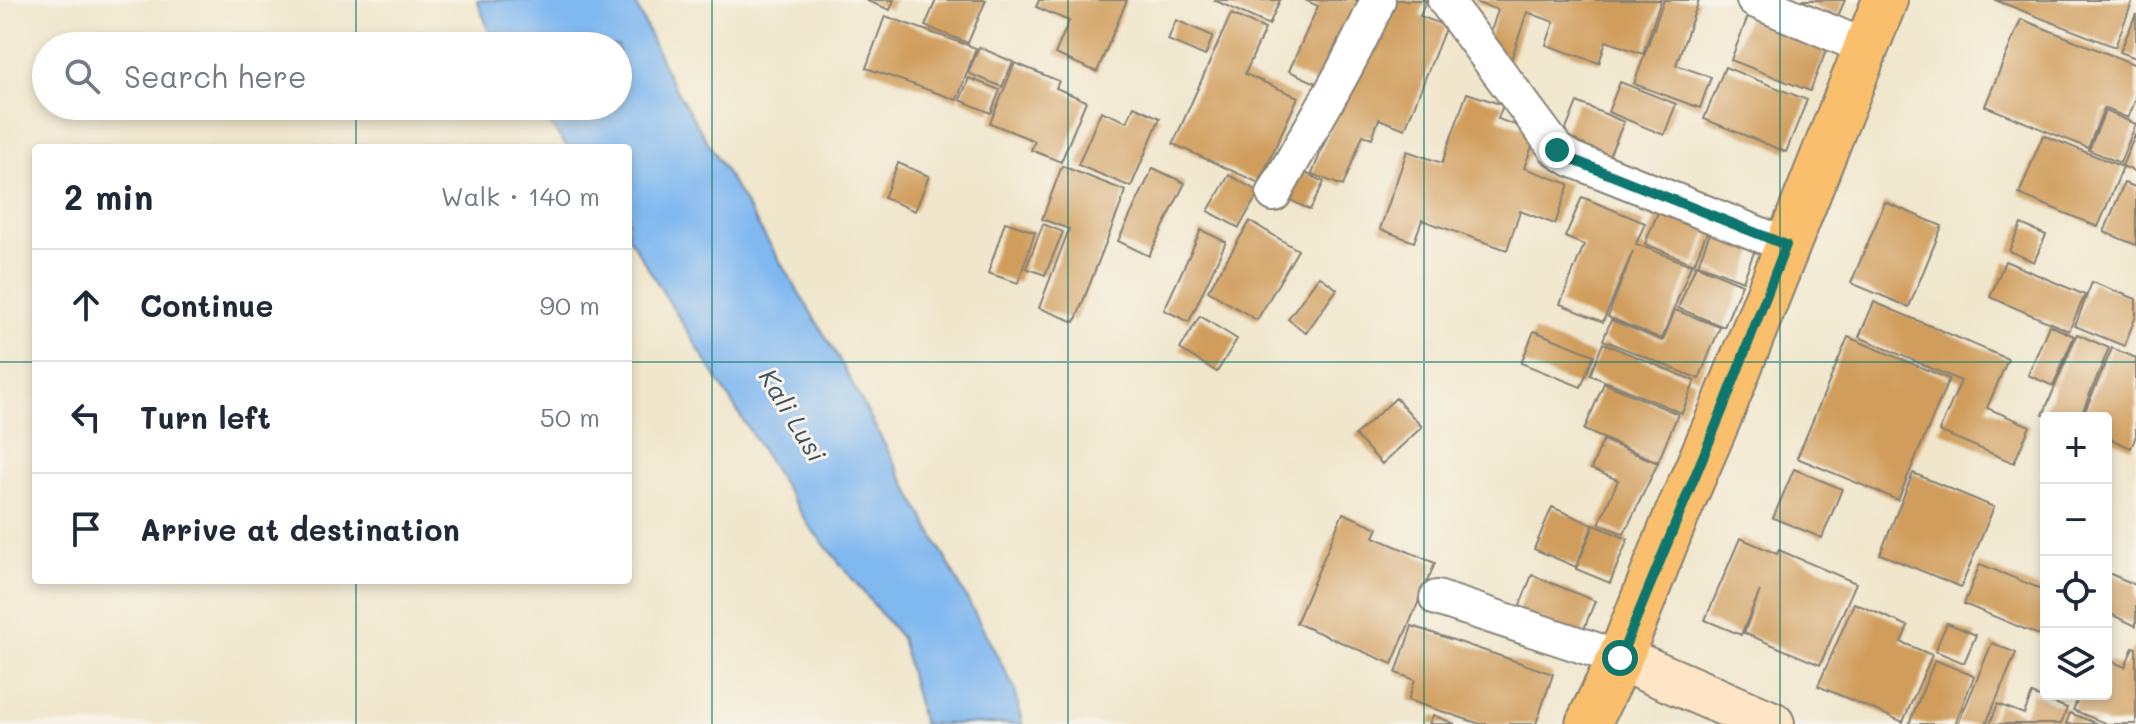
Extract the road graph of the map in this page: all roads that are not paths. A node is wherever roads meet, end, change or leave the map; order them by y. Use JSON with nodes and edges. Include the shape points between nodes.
{"nodes":[{"id":1,"x":1378,"y":0,"type":"edge"},
{"id":2,"x":1445,"y":0,"type":"edge"},
{"id":3,"x":1754,"y":0,"type":"edge"},
{"id":4,"x":1885,"y":0,"type":"edge"},
{"id":5,"x":1865,"y":47,"type":"junction"},
{"id":6,"x":1274,"y":194,"type":"dead end"},
{"id":7,"x":1786,"y":245,"type":"junction"},
{"id":8,"x":1437,"y":598,"type":"dead end"},
{"id":9,"x":1620,"y":658,"type":"junction"},
{"id":10,"x":1588,"y":724,"type":"edge"},
{"id":11,"x":1772,"y":724,"type":"edge"}],
"edges":[{"from":1,"to":6,"type":"street"},
{"from":2,"to":7,"type":"street","via":[[1557,150]]},
{"from":3,"to":5,"type":"street"},
{"from":4,"to":5,"type":"main road"},
{"from":5,"to":7,"type":"main road"},
{"from":7,"to":9,"type":"main road"},
{"from":8,"to":9,"type":"street"},
{"from":9,"to":10,"type":"main road"},
{"from":9,"to":11,"type":"main road"}]}
